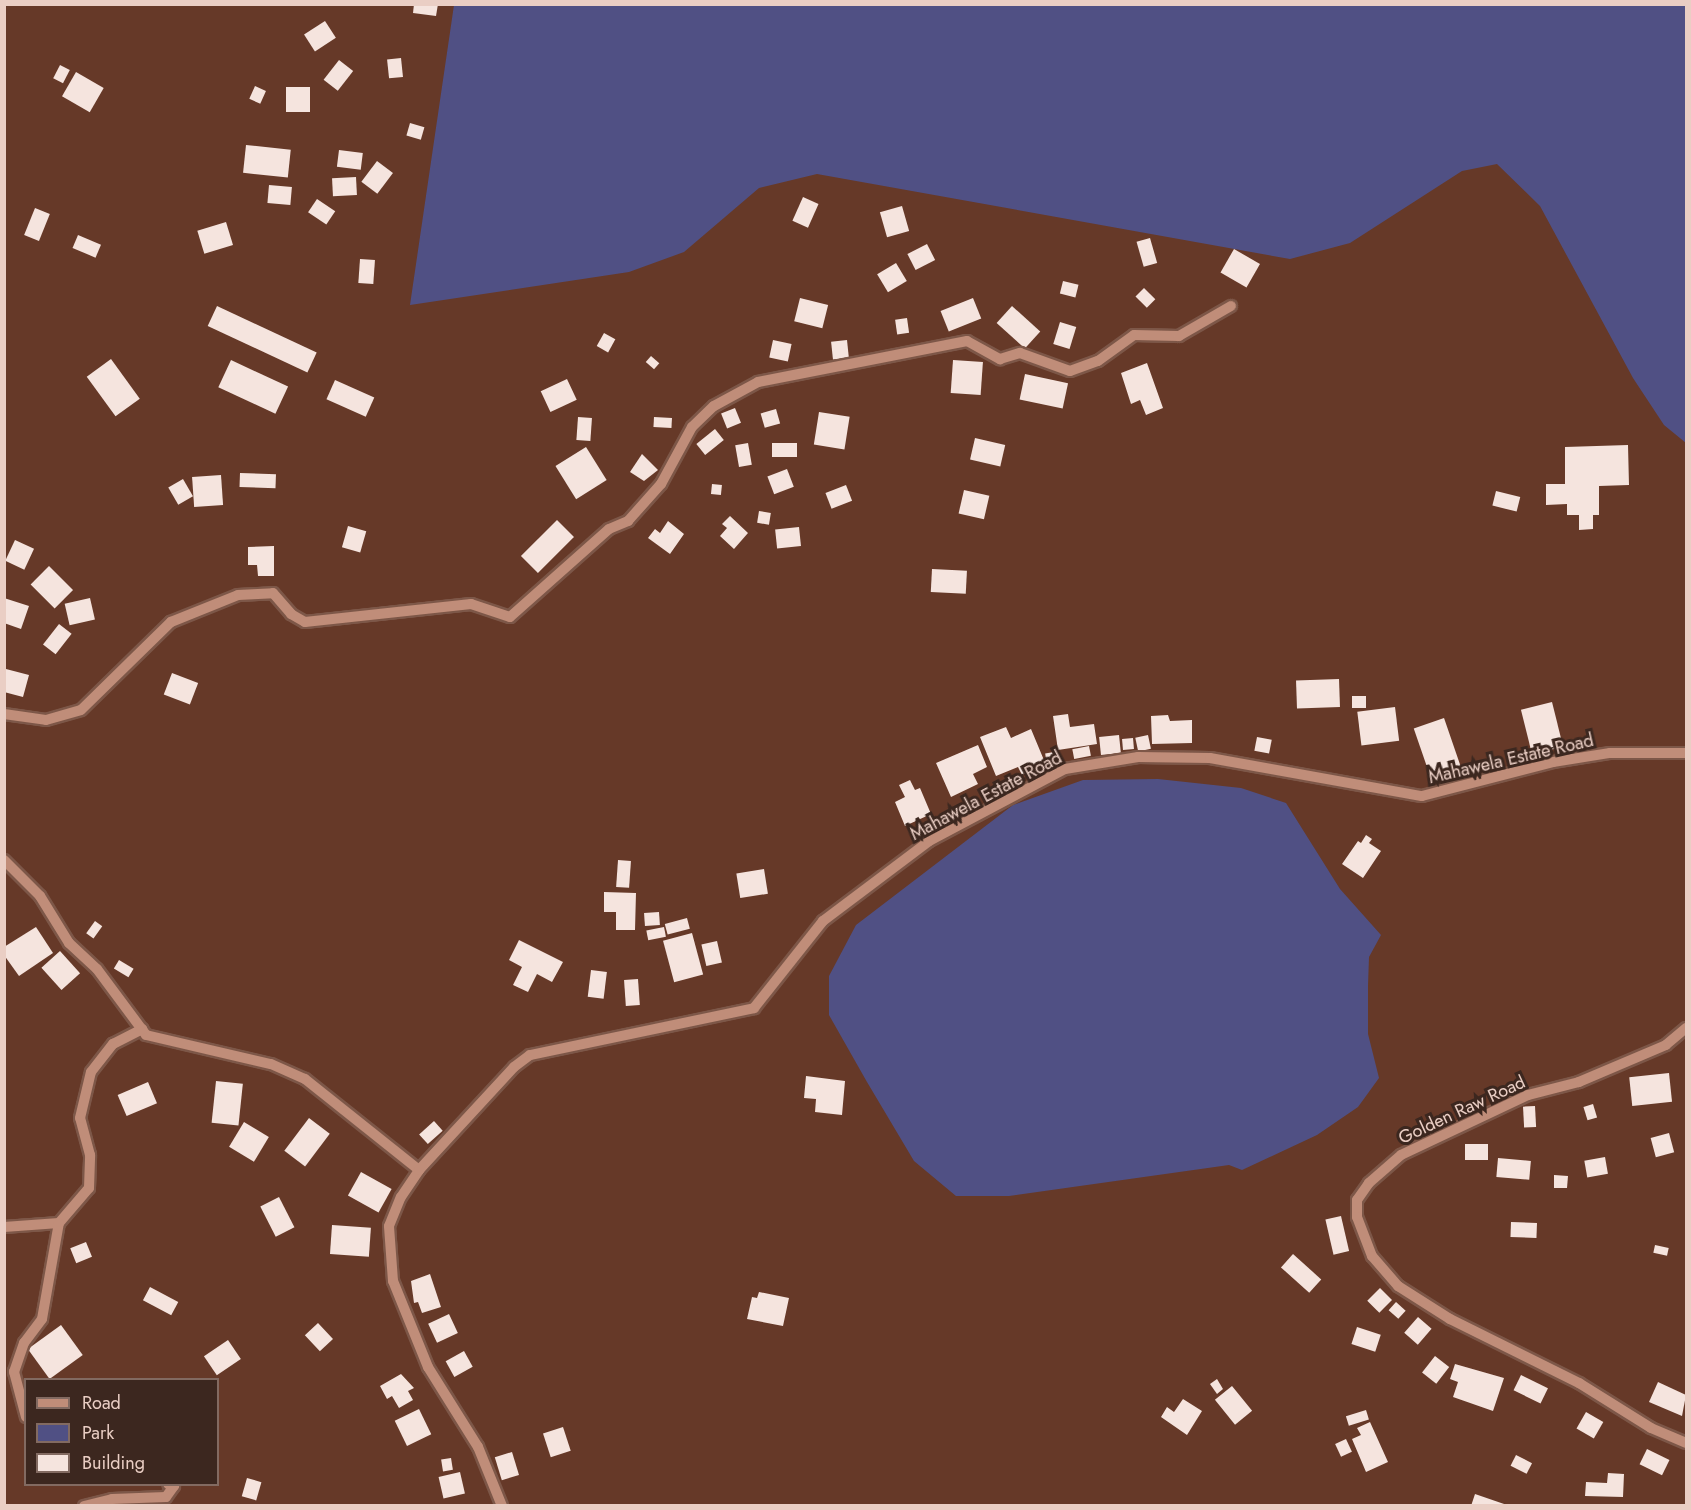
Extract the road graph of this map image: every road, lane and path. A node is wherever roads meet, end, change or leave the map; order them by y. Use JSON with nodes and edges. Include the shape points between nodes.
{"nodes":[{"id":1,"x":1231,"y":306,"type":"dead end"},
{"id":2,"x":4,"y":714,"type":"edge"},
{"id":3,"x":1686,"y":753,"type":"edge"},
{"id":4,"x":4,"y":860,"type":"edge"},
{"id":5,"x":1686,"y":1028,"type":"edge"},
{"id":6,"x":142,"y":1029,"type":"junction"},
{"id":7,"x":419,"y":1170,"type":"junction"},
{"id":8,"x":59,"y":1223,"type":"junction"},
{"id":9,"x":4,"y":1227,"type":"edge"},
{"id":10,"x":24,"y":1410,"type":"edge"},
{"id":11,"x":1686,"y":1443,"type":"edge"},
{"id":12,"x":174,"y":1486,"type":"edge"},
{"id":13,"x":84,"y":1506,"type":"edge"},
{"id":14,"x":502,"y":1506,"type":"edge"}],
"edges":[{"from":1,"to":2,"type":"street","via":[[1179,336],[1134,335],[1098,361],[1070,371],[1020,353],[1000,359],[967,341],[758,382],[714,406],[692,427],[661,484],[628,521],[609,529],[510,617],[471,604],[305,622],[291,614],[273,593],[238,595],[171,622],[81,710],[46,720]]},
{"from":3,"to":7,"type":"street","name":"Mahawela Estate Road","via":[[1610,753],[1553,762],[1422,796],[1210,758],[1138,757],[1065,769],[929,841],[824,921],[754,1008],[530,1055],[514,1067]]},
{"from":4,"to":6,"type":"street","via":[[40,896],[69,943],[97,969]]},
{"from":5,"to":11,"type":"street","name":"Golden Raw Road","via":[[1666,1045],[1580,1082],[1528,1095],[1401,1155],[1369,1183],[1357,1200],[1358,1217],[1372,1256],[1398,1286],[1450,1319],[1580,1383],[1651,1428]]},
{"from":6,"to":7,"type":"street","via":[[146,1035],[271,1064],[305,1079]]},
{"from":6,"to":8,"type":"street","via":[[113,1044],[91,1072],[80,1118],[90,1155],[89,1188]]},
{"from":7,"to":14,"type":"street","name":"Mahawela Estate Road","via":[[400,1197],[389,1226],[393,1281],[428,1367],[478,1447]]},
{"from":8,"to":9,"type":"street"},
{"from":8,"to":10,"type":"street","via":[[42,1319],[24,1343],[14,1372]]},
{"from":12,"to":13,"type":"street","via":[[166,1497],[112,1499]]}]}
